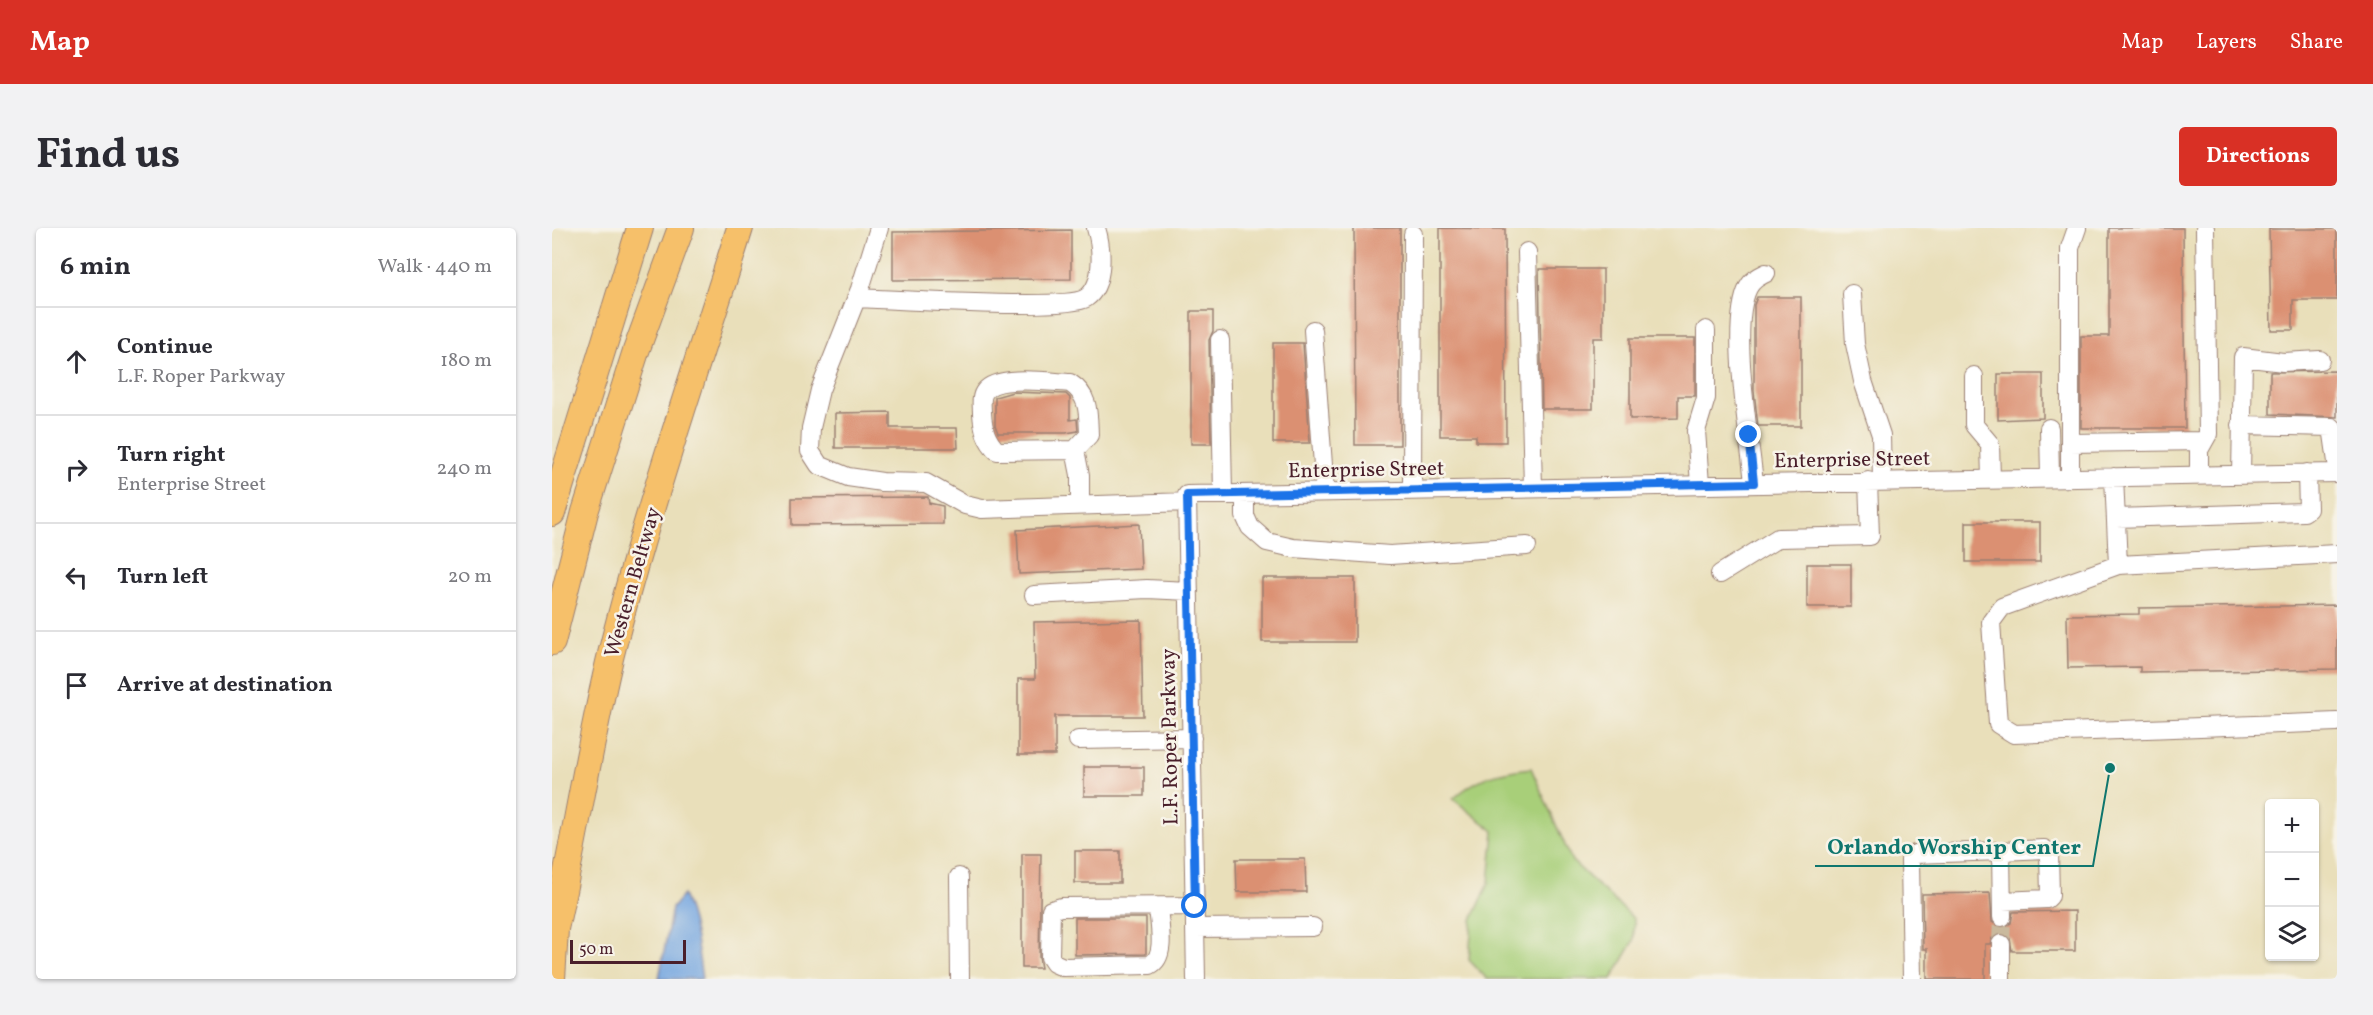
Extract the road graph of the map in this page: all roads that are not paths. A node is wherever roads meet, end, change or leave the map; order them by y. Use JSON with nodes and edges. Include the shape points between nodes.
{"nodes":[{"id":1,"x":640,"y":228,"type":"edge"},
{"id":2,"x":681,"y":228,"type":"edge"},
{"id":3,"x":740,"y":228,"type":"edge"},
{"id":4,"x":879,"y":228,"type":"edge"},
{"id":5,"x":1096,"y":228,"type":"edge"},
{"id":6,"x":2077,"y":228,"type":"edge"},
{"id":7,"x":2205,"y":228,"type":"edge"},
{"id":8,"x":1413,"y":234,"type":"dead end"},
{"id":9,"x":1527,"y":252,"type":"dead end"},
{"id":10,"x":1766,"y":273,"type":"dead end"},
{"id":11,"x":1852,"y":294,"type":"dead end"},
{"id":12,"x":856,"y":298,"type":"junction"},
{"id":13,"x":1313,"y":330,"type":"dead end"},
{"id":14,"x":1706,"y":330,"type":"dead end"},
{"id":15,"x":1220,"y":340,"type":"dead end"},
{"id":16,"x":2320,"y":360,"type":"dead end"},
{"id":17,"x":1974,"y":376,"type":"dead end"},
{"id":18,"x":2241,"y":425,"type":"junction"},
{"id":19,"x":2049,"y":428,"type":"dead end"},
{"id":20,"x":2204,"y":441,"type":"junction"},
{"id":21,"x":2070,"y":443,"type":"junction"},
{"id":22,"x":1075,"y":450,"type":"junction"},
{"id":23,"x":2337,"y":462,"type":"edge"},
{"id":24,"x":2307,"y":473,"type":"junction"},
{"id":25,"x":2337,"y":473,"type":"edge"},
{"id":26,"x":2199,"y":475,"type":"junction"},
{"id":27,"x":2241,"y":475,"type":"junction"},
{"id":28,"x":2070,"y":477,"type":"junction"},
{"id":29,"x":2114,"y":477,"type":"junction"},
{"id":30,"x":2050,"y":478,"type":"junction"},
{"id":31,"x":1991,"y":479,"type":"junction"},
{"id":32,"x":1875,"y":481,"type":"junction"},
{"id":33,"x":1754,"y":483,"type":"junction"},
{"id":34,"x":1700,"y":484,"type":"junction"},
{"id":35,"x":1533,"y":488,"type":"junction"},
{"id":36,"x":1412,"y":490,"type":"junction"},
{"id":37,"x":1325,"y":492,"type":"junction"},
{"id":38,"x":1222,"y":494,"type":"junction"},
{"id":39,"x":1245,"y":494,"type":"junction"},
{"id":40,"x":1187,"y":499,"type":"junction"},
{"id":41,"x":1080,"y":505,"type":"junction"},
{"id":42,"x":552,"y":513,"type":"edge"},
{"id":43,"x":2116,"y":518,"type":"junction"},
{"id":44,"x":1527,"y":546,"type":"dead end"},
{"id":45,"x":2337,"y":554,"type":"edge"},
{"id":46,"x":2118,"y":565,"type":"junction"},
{"id":47,"x":1720,"y":574,"type":"dead end"},
{"id":48,"x":1189,"y":591,"type":"junction"},
{"id":49,"x":1034,"y":595,"type":"dead end"},
{"id":50,"x":552,"y":642,"type":"edge"},
{"id":51,"x":2337,"y":722,"type":"edge"},
{"id":52,"x":1192,"y":738,"type":"junction"},
{"id":53,"x":1078,"y":740,"type":"dead end"},
{"id":54,"x":2001,"y":850,"type":"junction"},
{"id":55,"x":959,"y":877,"type":"dead end"},
{"id":56,"x":1195,"y":906,"type":"junction"},
{"id":57,"x":1158,"y":907,"type":"junction"},
{"id":58,"x":1313,"y":927,"type":"dead end"},
{"id":59,"x":1195,"y":928,"type":"junction"},
{"id":60,"x":554,"y":936,"type":"edge"},
{"id":61,"x":2001,"y":944,"type":"tunnel mouth"},
{"id":62,"x":1912,"y":976,"type":"edge"},
{"id":63,"x":2001,"y":977,"type":"edge"},
{"id":64,"x":552,"y":979,"type":"edge"},
{"id":65,"x":960,"y":979,"type":"edge"},
{"id":66,"x":1196,"y":979,"type":"edge"}],
"edges":[{"from":1,"to":42,"type":"highway"},
{"from":2,"to":50,"type":"highway","via":[[636,351],[585,512]]},
{"from":3,"to":60,"type":"highway","name":"Western Beltway","via":[[612,652]]},
{"from":4,"to":12,"type":"street","name":"Enterprise Street"},
{"from":5,"to":12,"type":"street","via":[[1100,248],[1097,282],[1088,297],[1075,303]]},
{"from":6,"to":21,"type":"street","via":[[2070,248]]},
{"from":7,"to":20,"type":"street","via":[[2208,434]]},
{"from":8,"to":36,"type":"street"},
{"from":9,"to":35,"type":"street"},
{"from":10,"to":33,"type":"street","via":[[1749,287],[1742,322],[1744,421]]},
{"from":11,"to":32,"type":"street","via":[[1855,344],[1881,435]]},
{"from":12,"to":41,"type":"street","name":"Enterprise Street","via":[[820,390],[811,428],[810,451],[819,465],[848,477],[926,483],[965,505],[982,509]]},
{"from":13,"to":37,"type":"street"},
{"from":14,"to":34,"type":"street","via":[[1706,398],[1696,431]]},
{"from":15,"to":38,"type":"street"},
{"from":16,"to":18,"type":"street","via":[[2283,362],[2243,357]]},
{"from":17,"to":31,"type":"street","via":[[1974,425],[1990,444]]},
{"from":18,"to":23,"type":"street","via":[[2332,427]]},
{"from":18,"to":27,"type":"street"},
{"from":19,"to":30,"type":"street"},
{"from":20,"to":21,"type":"street"},
{"from":20,"to":26,"type":"street","via":[[2199,450]]},
{"from":21,"to":28,"type":"street"},
{"from":22,"to":22,"type":"street","via":[[997,451],[985,436],[981,397],[986,389],[1004,381],[1070,383],[1079,388],[1087,399],[1089,435]]},
{"from":22,"to":41,"type":"street"},
{"from":24,"to":25,"type":"street","name":"Enterprise Street"},
{"from":24,"to":27,"type":"street","name":"Enterprise Street"},
{"from":24,"to":43,"type":"street","via":[[2308,509],[2304,512]]},
{"from":26,"to":27,"type":"street","name":"Enterprise Street"},
{"from":26,"to":29,"type":"street","name":"Enterprise Street"},
{"from":28,"to":29,"type":"street","name":"Enterprise Street"},
{"from":28,"to":30,"type":"street","name":"Enterprise Street"},
{"from":29,"to":43,"type":"street"},
{"from":30,"to":31,"type":"street","name":"Enterprise Street"},
{"from":31,"to":32,"type":"street","name":"Enterprise Street"},
{"from":32,"to":33,"type":"street","name":"Enterprise Street"},
{"from":32,"to":47,"type":"street","via":[[1870,536],[1779,538]]},
{"from":33,"to":34,"type":"street","name":"Enterprise Street"},
{"from":34,"to":35,"type":"street","name":"Enterprise Street"},
{"from":35,"to":36,"type":"street","name":"Enterprise Street"},
{"from":36,"to":37,"type":"street","name":"Enterprise Street"},
{"from":37,"to":39,"type":"street","name":"Enterprise Street"},
{"from":38,"to":39,"type":"street","name":"Enterprise Street"},
{"from":38,"to":40,"type":"street","name":"Enterprise Street"},
{"from":39,"to":44,"type":"street","via":[[1245,516],[1250,527],[1267,542],[1293,548],[1390,555]]},
{"from":40,"to":41,"type":"street","name":"Enterprise Street"},
{"from":40,"to":48,"type":"street","name":"L.F. Roper Parkway"},
{"from":43,"to":46,"type":"street"},
{"from":45,"to":46,"type":"street"},
{"from":46,"to":51,"type":"street","via":[[2002,607],[1991,622],[1998,724],[2014,734]]},
{"from":48,"to":49,"type":"street","via":[[1147,589]]},
{"from":48,"to":52,"type":"street","name":"L.F. Roper Parkway"},
{"from":52,"to":53,"type":"street"},
{"from":52,"to":56,"type":"street","name":"L.F. Roper Parkway"},
{"from":54,"to":54,"type":"street","via":[[2049,852],[2050,896],[2002,901]]},
{"from":54,"to":62,"type":"street","via":[[1915,854],[1910,860]]},
{"from":55,"to":65,"type":"street"},
{"from":56,"to":57,"type":"street"},
{"from":56,"to":59,"type":"street","name":"L.F. Roper Parkway"},
{"from":57,"to":57,"type":"street","via":[[1051,910],[1050,957],[1062,967],[1155,963],[1160,955]]},
{"from":58,"to":59,"type":"street"},
{"from":59,"to":66,"type":"street","name":"L.F. Roper Parkway"},
{"from":60,"to":64,"type":"highway","name":"Western Beltway"},
{"from":61,"to":63,"type":"street"}]}
